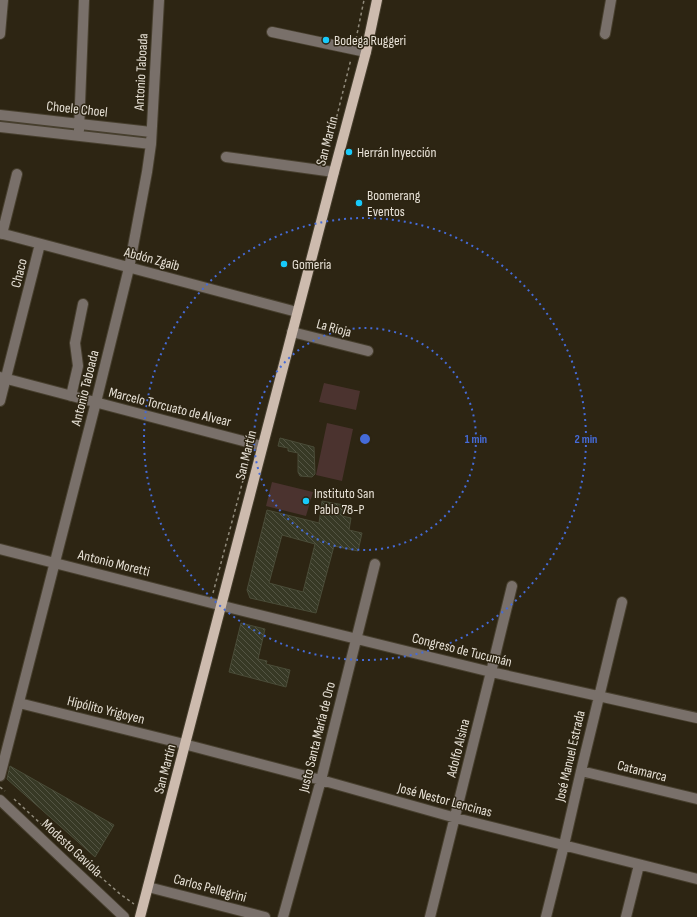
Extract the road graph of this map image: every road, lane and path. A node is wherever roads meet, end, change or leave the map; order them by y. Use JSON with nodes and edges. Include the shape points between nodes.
{"nodes":[{"id":1,"x":3,"y":0,"type":"edge"},
{"id":2,"x":84,"y":0,"type":"edge"},
{"id":3,"x":159,"y":0,"type":"edge"},
{"id":4,"x":377,"y":0,"type":"edge"},
{"id":5,"x":611,"y":0,"type":"edge"},
{"id":6,"x":272,"y":32,"type":"dead end"},
{"id":7,"x":0,"y":34,"type":"edge"},
{"id":8,"x":605,"y":34,"type":"dead end"},
{"id":9,"x":366,"y":52,"type":"junction"},
{"id":10,"x":0,"y":115,"type":"edge"},
{"id":11,"x":79,"y":124,"type":"junction"},
{"id":12,"x":0,"y":127,"type":"edge"},
{"id":13,"x":152,"y":132,"type":"junction"},
{"id":14,"x":79,"y":136,"type":"junction"},
{"id":15,"x":151,"y":144,"type":"junction"},
{"id":16,"x":226,"y":158,"type":"dead end"},
{"id":17,"x":334,"y":172,"type":"junction"},
{"id":18,"x":17,"y":174,"type":"dead end"},
{"id":19,"x":1,"y":234,"type":"edge"},
{"id":20,"x":40,"y":244,"type":"junction"},
{"id":21,"x":129,"y":268,"type":"junction"},
{"id":22,"x":83,"y":304,"type":"dead end"},
{"id":23,"x":298,"y":312,"type":"junction"},
{"id":24,"x":292,"y":332,"type":"junction"},
{"id":25,"x":368,"y":351,"type":"dead end"},
{"id":26,"x":3,"y":378,"type":"edge"},
{"id":27,"x":71,"y":396,"type":"junction"},
{"id":28,"x":0,"y":401,"type":"edge"},
{"id":29,"x":96,"y":402,"type":"junction"},
{"id":30,"x":262,"y":446,"type":"junction"},
{"id":31,"x":0,"y":549,"type":"edge"},
{"id":32,"x":55,"y":562,"type":"junction"},
{"id":33,"x":375,"y":564,"type":"dead end"},
{"id":34,"x":512,"y":586,"type":"dead end"},
{"id":35,"x":622,"y":602,"type":"dead end"},
{"id":36,"x":222,"y":605,"type":"junction"},
{"id":37,"x":356,"y":639,"type":"junction"},
{"id":38,"x":491,"y":672,"type":"junction"},
{"id":39,"x":599,"y":696,"type":"junction"},
{"id":40,"x":19,"y":703,"type":"junction"},
{"id":41,"x":697,"y":718,"type":"edge"},
{"id":42,"x":186,"y":745,"type":"junction"},
{"id":43,"x":2,"y":758,"type":"edge"},
{"id":44,"x":581,"y":771,"type":"junction"},
{"id":45,"x":0,"y":776,"type":"edge"},
{"id":46,"x":321,"y":780,"type":"junction"},
{"id":47,"x":0,"y":787,"type":"edge"},
{"id":48,"x":3,"y":796,"type":"edge"},
{"id":49,"x":12,"y":797,"type":"dead end"},
{"id":50,"x":697,"y":799,"type":"edge"},
{"id":51,"x":456,"y":818,"type":"junction"},
{"id":52,"x":58,"y":842,"type":"dead end"},
{"id":53,"x":62,"y":845,"type":"dead end"},
{"id":54,"x":564,"y":845,"type":"junction"},
{"id":55,"x":639,"y":864,"type":"junction"},
{"id":56,"x":697,"y":879,"type":"edge"},
{"id":57,"x":148,"y":887,"type":"junction"},
{"id":58,"x":141,"y":914,"type":"edge"},
{"id":59,"x":124,"y":917,"type":"edge"},
{"id":60,"x":264,"y":917,"type":"edge"},
{"id":61,"x":283,"y":917,"type":"edge"},
{"id":62,"x":430,"y":917,"type":"edge"},
{"id":63,"x":546,"y":917,"type":"edge"},
{"id":64,"x":626,"y":917,"type":"edge"}],
"edges":[{"from":1,"to":7,"type":"street"},
{"from":2,"to":11,"type":"street"},
{"from":3,"to":13,"type":"street","name":"Antonio Taboada"},
{"from":4,"to":9,"type":"main road","name":"San Martín"},
{"from":5,"to":8,"type":"street"},
{"from":6,"to":9,"type":"street"},
{"from":9,"to":17,"type":"main road","name":"San Martín"},
{"from":10,"to":11,"type":"street","name":"Choele Choel"},
{"from":11,"to":13,"type":"street","name":"Choele Choel"},
{"from":11,"to":14,"type":"street"},
{"from":12,"to":14,"type":"street","name":"Choele Choel"},
{"from":13,"to":15,"type":"street","name":"Antonio Taboada"},
{"from":14,"to":15,"type":"street","name":"Choele Choel"},
{"from":15,"to":21,"type":"street","name":"Antonio Taboada"},
{"from":16,"to":17,"type":"street"},
{"from":17,"to":23,"type":"main road","name":"San Martín"},
{"from":18,"to":19,"type":"street"},
{"from":19,"to":20,"type":"street","name":"Abdón Zgaib"},
{"from":20,"to":21,"type":"street","name":"Abdón Zgaib"},
{"from":20,"to":26,"type":"street","name":"Chaco"},
{"from":21,"to":23,"type":"street","name":"Abdón Zgaib"},
{"from":21,"to":29,"type":"street","name":"Antonio Taboada"},
{"from":22,"to":27,"type":"street","via":[[75,343],[78,366]]},
{"from":23,"to":24,"type":"main road","name":"San Martín"},
{"from":24,"to":25,"type":"street","name":"La Rioja"},
{"from":24,"to":30,"type":"main road","name":"San Martín"},
{"from":26,"to":27,"type":"street","name":"Marcelo Torcuato de Alvear"},
{"from":26,"to":28,"type":"street","name":"Chaco"},
{"from":27,"to":29,"type":"street","name":"Marcelo Torcuato de Alvear"},
{"from":29,"to":30,"type":"street","name":"Marcelo Torcuato de Alvear"},
{"from":29,"to":32,"type":"street","name":"Antonio Taboada"},
{"from":30,"to":36,"type":"main road","name":"San Martín"},
{"from":31,"to":32,"type":"street","name":"Antonio Moretti"},
{"from":32,"to":36,"type":"street","name":"Antonio Moretti"},
{"from":32,"to":40,"type":"street","name":"Antonio Taboada"},
{"from":33,"to":37,"type":"street","name":"Justo Santa María de Oro"},
{"from":34,"to":38,"type":"street","name":"Adolfo Alsina"},
{"from":35,"to":39,"type":"street","name":"José Manuel Estrada"},
{"from":36,"to":37,"type":"street","name":"Congreso de Tucumán"},
{"from":36,"to":42,"type":"main road","name":"San Martín"},
{"from":37,"to":38,"type":"street","name":"Congreso de Tucumán"},
{"from":37,"to":46,"type":"street","name":"Justo Santa María de Oro"},
{"from":38,"to":39,"type":"street","name":"Congreso de Tucumán"},
{"from":38,"to":51,"type":"street","name":"Adolfo Alsina"},
{"from":39,"to":41,"type":"street","name":"Congreso de Tucumán"},
{"from":39,"to":44,"type":"street","name":"José Manuel Estrada"},
{"from":40,"to":42,"type":"street","name":"Hipólito Yrigoyen"},
{"from":40,"to":43,"type":"street","name":"Antonio Taboada"},
{"from":42,"to":46,"type":"street","name":"José Nestor Lencinas"},
{"from":42,"to":57,"type":"main road","name":"San Martín"},
{"from":43,"to":45,"type":"street","name":"Antonio Taboada"},
{"from":44,"to":50,"type":"street","name":"Catamarca"},
{"from":44,"to":54,"type":"street","name":"José Manuel Estrada"},
{"from":46,"to":51,"type":"street","name":"José Nestor Lencinas"},
{"from":46,"to":61,"type":"street","name":"Justo Santa María de Oro"},
{"from":47,"to":48,"type":"path"},
{"from":48,"to":59,"type":"street","name":"Modesto Gaviola"},
{"from":49,"to":52,"type":"path"},
{"from":51,"to":54,"type":"street","name":"José Nestor Lencinas"},
{"from":51,"to":62,"type":"street","name":"Adolfo Alsina"},
{"from":53,"to":58,"type":"path","via":[[130,900]]},
{"from":54,"to":55,"type":"street","name":"José Nestor Lencinas"},
{"from":54,"to":63,"type":"street","name":"José Manuel Estrada"},
{"from":55,"to":56,"type":"street","name":"José Nestor Lencinas"},
{"from":55,"to":64,"type":"street"},
{"from":57,"to":58,"type":"main road","name":"San Martín"},
{"from":57,"to":60,"type":"street","name":"Carlos Pellegrini"}]}
